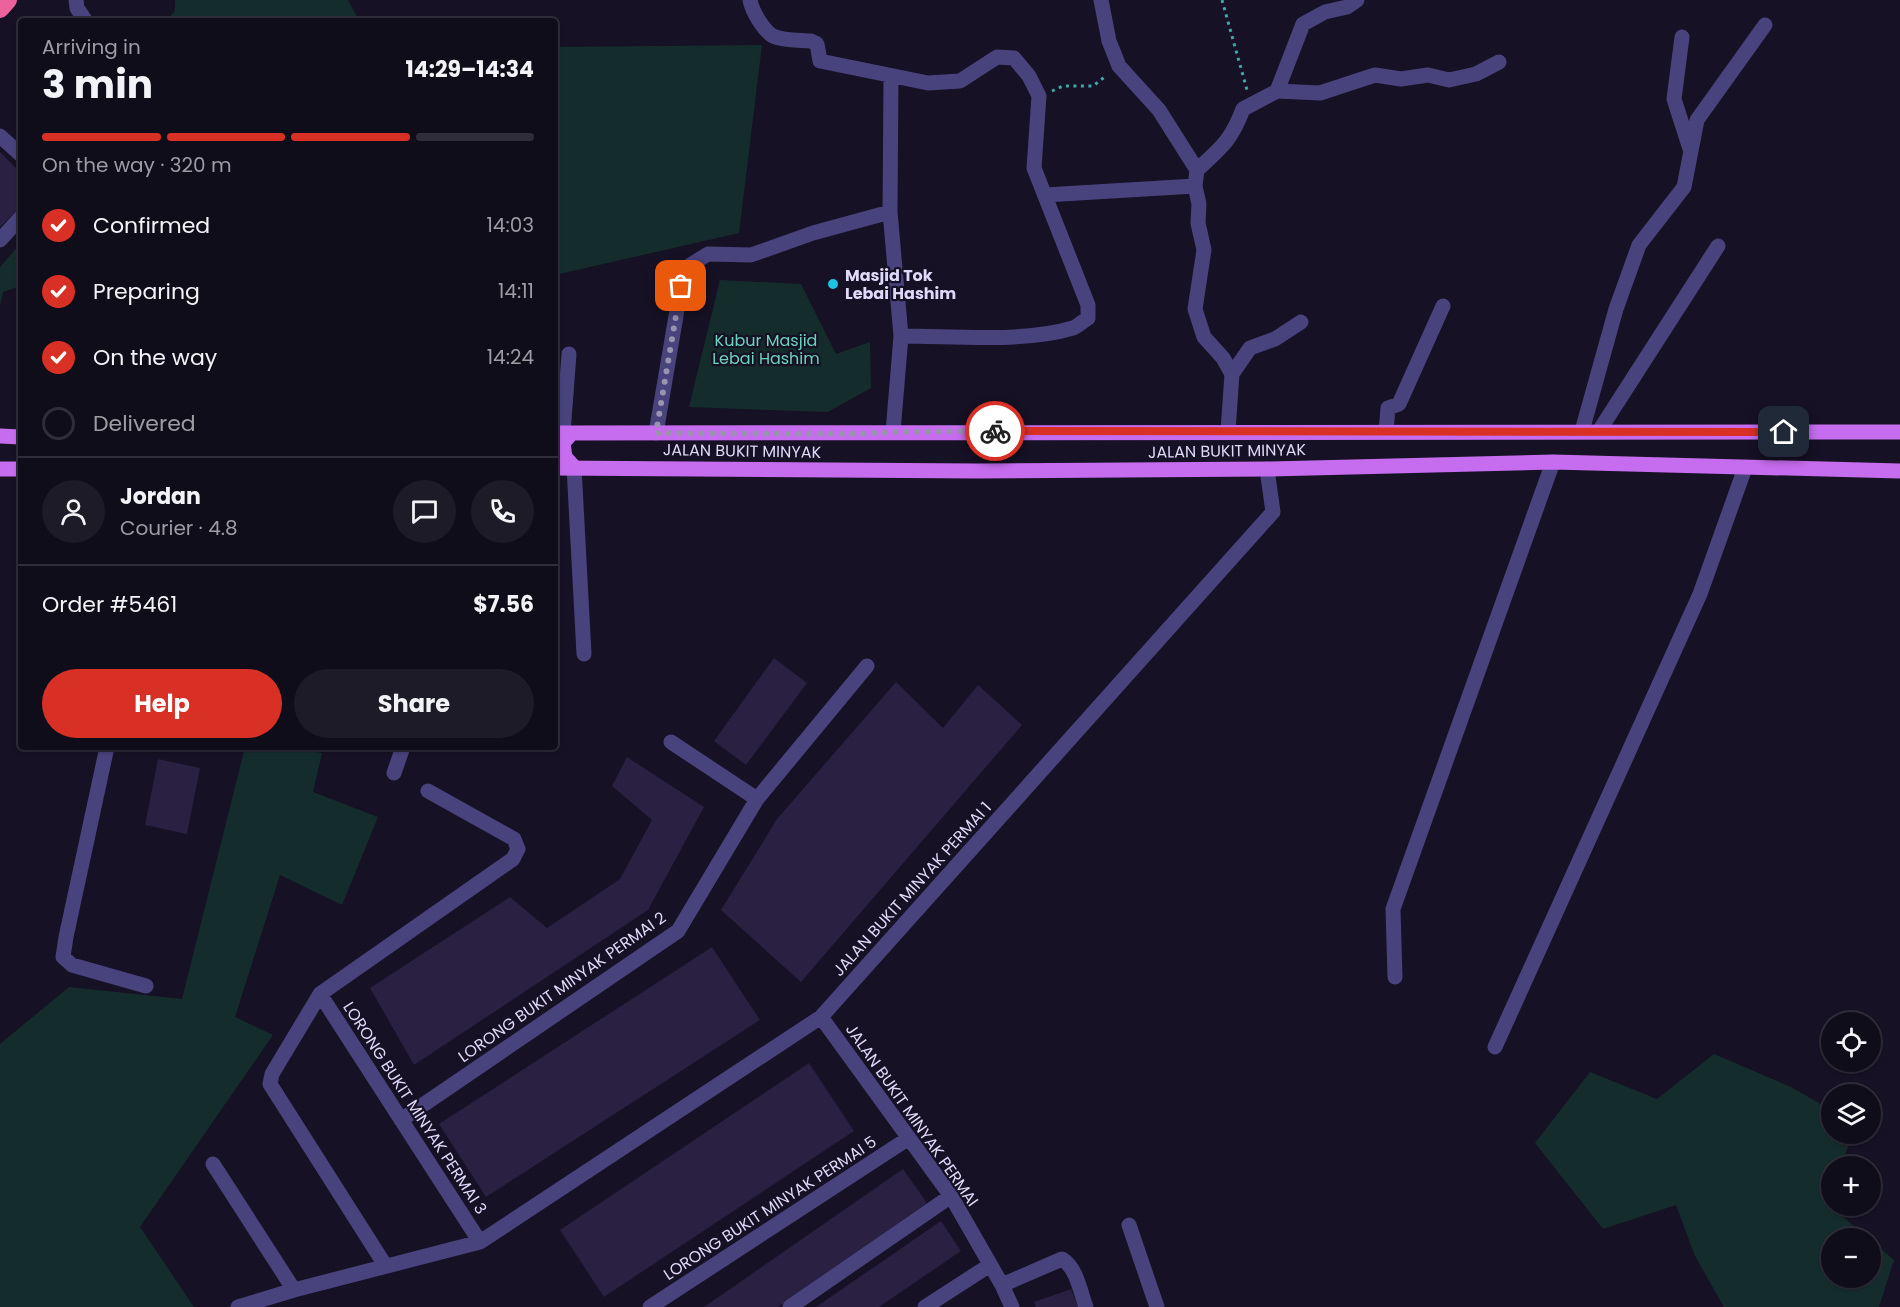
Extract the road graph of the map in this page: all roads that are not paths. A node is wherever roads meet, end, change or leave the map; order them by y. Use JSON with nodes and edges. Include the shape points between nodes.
{"nodes":[{"id":1,"x":8,"y":0,"type":"edge"},
{"id":2,"x":76,"y":0,"type":"edge"},
{"id":3,"x":1101,"y":0,"type":"edge"},
{"id":4,"x":1357,"y":0,"type":"edge"},
{"id":5,"x":751,"y":3,"type":"edge"},
{"id":6,"x":0,"y":9,"type":"edge"},
{"id":7,"x":84,"y":18,"type":"edge"},
{"id":8,"x":1765,"y":25,"type":"dead end"},
{"id":9,"x":1682,"y":38,"type":"dead end"},
{"id":10,"x":1499,"y":62,"type":"dead end"},
{"id":11,"x":891,"y":76,"type":"junction"},
{"id":12,"x":1277,"y":91,"type":"junction"},
{"id":13,"x":0,"y":136,"type":"edge"},
{"id":14,"x":1691,"y":151,"type":"junction"},
{"id":15,"x":18,"y":152,"type":"edge"},
{"id":16,"x":1196,"y":178,"type":"junction"},
{"id":17,"x":1045,"y":195,"type":"junction"},
{"id":18,"x":890,"y":212,"type":"junction"},
{"id":19,"x":18,"y":220,"type":"edge"},
{"id":20,"x":0,"y":240,"type":"edge"},
{"id":21,"x":1719,"y":246,"type":"dead end"},
{"id":22,"x":1443,"y":306,"type":"dead end"},
{"id":23,"x":1301,"y":322,"type":"dead end"},
{"id":24,"x":901,"y":336,"type":"junction"},
{"id":25,"x":569,"y":354,"type":"dead end"},
{"id":26,"x":1232,"y":374,"type":"junction"},
{"id":27,"x":1228,"y":431,"type":"junction"},
{"id":28,"x":1582,"y":431,"type":"junction"},
{"id":29,"x":1599,"y":431,"type":"junction"},
{"id":30,"x":893,"y":432,"type":"junction"},
{"id":31,"x":1386,"y":432,"type":"junction"},
{"id":32,"x":1900,"y":432,"type":"edge"},
{"id":33,"x":564,"y":433,"type":"edge"},
{"id":34,"x":656,"y":433,"type":"junction"},
{"id":35,"x":0,"y":436,"type":"edge"},
{"id":36,"x":18,"y":437,"type":"edge"},
{"id":37,"x":1553,"y":462,"type":"junction"},
{"id":38,"x":573,"y":467,"type":"junction"},
{"id":39,"x":558,"y":468,"type":"edge"},
{"id":40,"x":1745,"y":468,"type":"junction"},
{"id":41,"x":0,"y":469,"type":"edge"},
{"id":42,"x":18,"y":469,"type":"edge"},
{"id":43,"x":1267,"y":470,"type":"junction"},
{"id":44,"x":1900,"y":471,"type":"edge"},
{"id":45,"x":584,"y":654,"type":"dead end"},
{"id":46,"x":867,"y":666,"type":"dead end"},
{"id":47,"x":671,"y":742,"type":"dead end"},
{"id":48,"x":106,"y":750,"type":"edge"},
{"id":49,"x":402,"y":750,"type":"edge"},
{"id":50,"x":394,"y":773,"type":"dead end"},
{"id":51,"x":428,"y":791,"type":"dead end"},
{"id":52,"x":757,"y":799,"type":"junction"},
{"id":53,"x":1395,"y":976,"type":"dead end"},
{"id":54,"x":146,"y":986,"type":"dead end"},
{"id":55,"x":320,"y":994,"type":"junction"},
{"id":56,"x":821,"y":1017,"type":"junction"},
{"id":57,"x":1495,"y":1047,"type":"dead end"},
{"id":58,"x":401,"y":1120,"type":"junction"},
{"id":59,"x":909,"y":1138,"type":"junction"},
{"id":60,"x":213,"y":1164,"type":"dead end"},
{"id":61,"x":951,"y":1196,"type":"junction"},
{"id":62,"x":1129,"y":1225,"type":"dead end"},
{"id":63,"x":480,"y":1242,"type":"junction"},
{"id":64,"x":385,"y":1265,"type":"junction"},
{"id":65,"x":990,"y":1265,"type":"junction"},
{"id":66,"x":1002,"y":1285,"type":"junction"},
{"id":67,"x":294,"y":1290,"type":"junction"},
{"id":68,"x":238,"y":1307,"type":"edge"},
{"id":69,"x":650,"y":1307,"type":"edge"},
{"id":70,"x":790,"y":1307,"type":"edge"},
{"id":71,"x":925,"y":1307,"type":"edge"},
{"id":72,"x":1012,"y":1307,"type":"edge"},
{"id":73,"x":1086,"y":1307,"type":"edge"},
{"id":74,"x":1157,"y":1307,"type":"edge"}],
"edges":[{"from":1,"to":6,"type":"highway"},
{"from":2,"to":7,"type":"street"},
{"from":3,"to":16,"type":"street","via":[[1109,41],[1119,66],[1159,110]]},
{"from":4,"to":12,"type":"street","via":[[1303,24]]},
{"from":5,"to":11,"type":"street","via":[[773,35],[817,44],[820,61]]},
{"from":8,"to":14,"type":"street","via":[[1697,120]]},
{"from":9,"to":14,"type":"street","via":[[1674,99]]},
{"from":10,"to":12,"type":"street","via":[[1476,74],[1449,80],[1428,75],[1401,79],[1375,75],[1320,93]]},
{"from":11,"to":17,"type":"street","via":[[928,82],[960,81],[997,57],[1014,58],[1039,96],[1034,168]]},
{"from":11,"to":18,"type":"street"},
{"from":12,"to":16,"type":"street","via":[[1243,109],[1235,131]]},
{"from":13,"to":15,"type":"street"},
{"from":14,"to":28,"type":"street","via":[[1683,187],[1639,245],[1616,309]]},
{"from":16,"to":17,"type":"street"},
{"from":16,"to":26,"type":"street","via":[[1204,250],[1195,309],[1204,337]]},
{"from":17,"to":24,"type":"street","via":[[1088,305],[1088,318],[1075,328],[1050,333],[1004,337]]},
{"from":18,"to":24,"type":"street"},
{"from":18,"to":34,"type":"street","via":[[751,255],[708,254],[684,269]]},
{"from":19,"to":20,"type":"street"},
{"from":21,"to":29,"type":"street"},
{"from":22,"to":31,"type":"street","via":[[1399,404],[1388,408]]},
{"from":23,"to":26,"type":"street","via":[[1275,339],[1250,348]]},
{"from":24,"to":30,"type":"street"},
{"from":25,"to":33,"type":"street"},
{"from":26,"to":27,"type":"street"},
{"from":27,"to":30,"type":"main road","name":"JALAN BUKIT MINYAK"},
{"from":27,"to":31,"type":"main road","name":"JALAN BUKIT MINYAK"},
{"from":28,"to":29,"type":"main road","name":"JALAN BUKIT MINYAK"},
{"from":28,"to":31,"type":"main road","name":"JALAN BUKIT MINYAK"},
{"from":29,"to":32,"type":"main road","name":"JALAN BUKIT MINYAK"},
{"from":30,"to":34,"type":"main road","name":"JALAN BUKIT MINYAK"},
{"from":33,"to":34,"type":"main road","name":"JALAN BUKIT MINYAK"},
{"from":33,"to":38,"type":"main road","via":[[565,457]]},
{"from":35,"to":36,"type":"main road"},
{"from":37,"to":40,"type":"main road","name":"JALAN BUKIT MINYAK"},
{"from":37,"to":43,"type":"main road","name":"JALAN BUKIT MINYAK"},
{"from":37,"to":53,"type":"street","via":[[1393,909]]},
{"from":38,"to":39,"type":"main road","name":"JALAN BUKIT MINYAK"},
{"from":38,"to":43,"type":"main road","name":"JALAN BUKIT MINYAK"},
{"from":38,"to":45,"type":"street"},
{"from":40,"to":44,"type":"main road","name":"JALAN BUKIT MINYAK"},
{"from":40,"to":57,"type":"street","via":[[1700,594]]},
{"from":41,"to":42,"type":"main road"},
{"from":43,"to":56,"type":"street","name":"JALAN BUKIT MINYAK PERMAI 1","via":[[1273,512]]},
{"from":46,"to":52,"type":"street","name":"LORONG BUKIT MINYAK PERMAI 2"},
{"from":47,"to":52,"type":"street"},
{"from":48,"to":54,"type":"street","via":[[63,957],[72,965]]},
{"from":49,"to":50,"type":"street"},
{"from":51,"to":55,"type":"street","via":[[514,839],[518,849],[513,859]]},
{"from":52,"to":58,"type":"street","name":"LORONG BUKIT MINYAK PERMAI 2","via":[[678,931]]},
{"from":55,"to":58,"type":"street","name":"LORONG BUKIT MINYAK PERMAI 3"},
{"from":55,"to":64,"type":"street","via":[[272,1074],[270,1084]]},
{"from":56,"to":59,"type":"street","name":"JALAN BUKIT MINYAK PERMAI"},
{"from":56,"to":63,"type":"street","name":"JALAN BUKIT MINYAK PERMAI 1"},
{"from":58,"to":63,"type":"street","name":"LORONG BUKIT MINYAK PERMAI 3"},
{"from":59,"to":61,"type":"street","name":"JALAN BUKIT MINYAK PERMAI"},
{"from":59,"to":69,"type":"street","name":"LORONG BUKIT MINYAK PERMAI 5"},
{"from":60,"to":67,"type":"street"},
{"from":61,"to":65,"type":"street","name":"JALAN BUKIT MINYAK PERMAI"},
{"from":61,"to":70,"type":"street"},
{"from":62,"to":74,"type":"street"},
{"from":63,"to":64,"type":"street","name":"JALAN BUKIT MINYAK PERMAI 1"},
{"from":64,"to":67,"type":"street","name":"JALAN BUKIT MINYAK PERMAI 1"},
{"from":65,"to":66,"type":"street","name":"JALAN BUKIT MINYAK PERMAI"},
{"from":65,"to":71,"type":"street"},
{"from":66,"to":72,"type":"street","name":"JALAN BUKIT MINYAK PERMAI"},
{"from":66,"to":73,"type":"street","via":[[1062,1259],[1069,1263]]},
{"from":67,"to":68,"type":"street","name":"JALAN BUKIT MINYAK PERMAI 1"}]}
